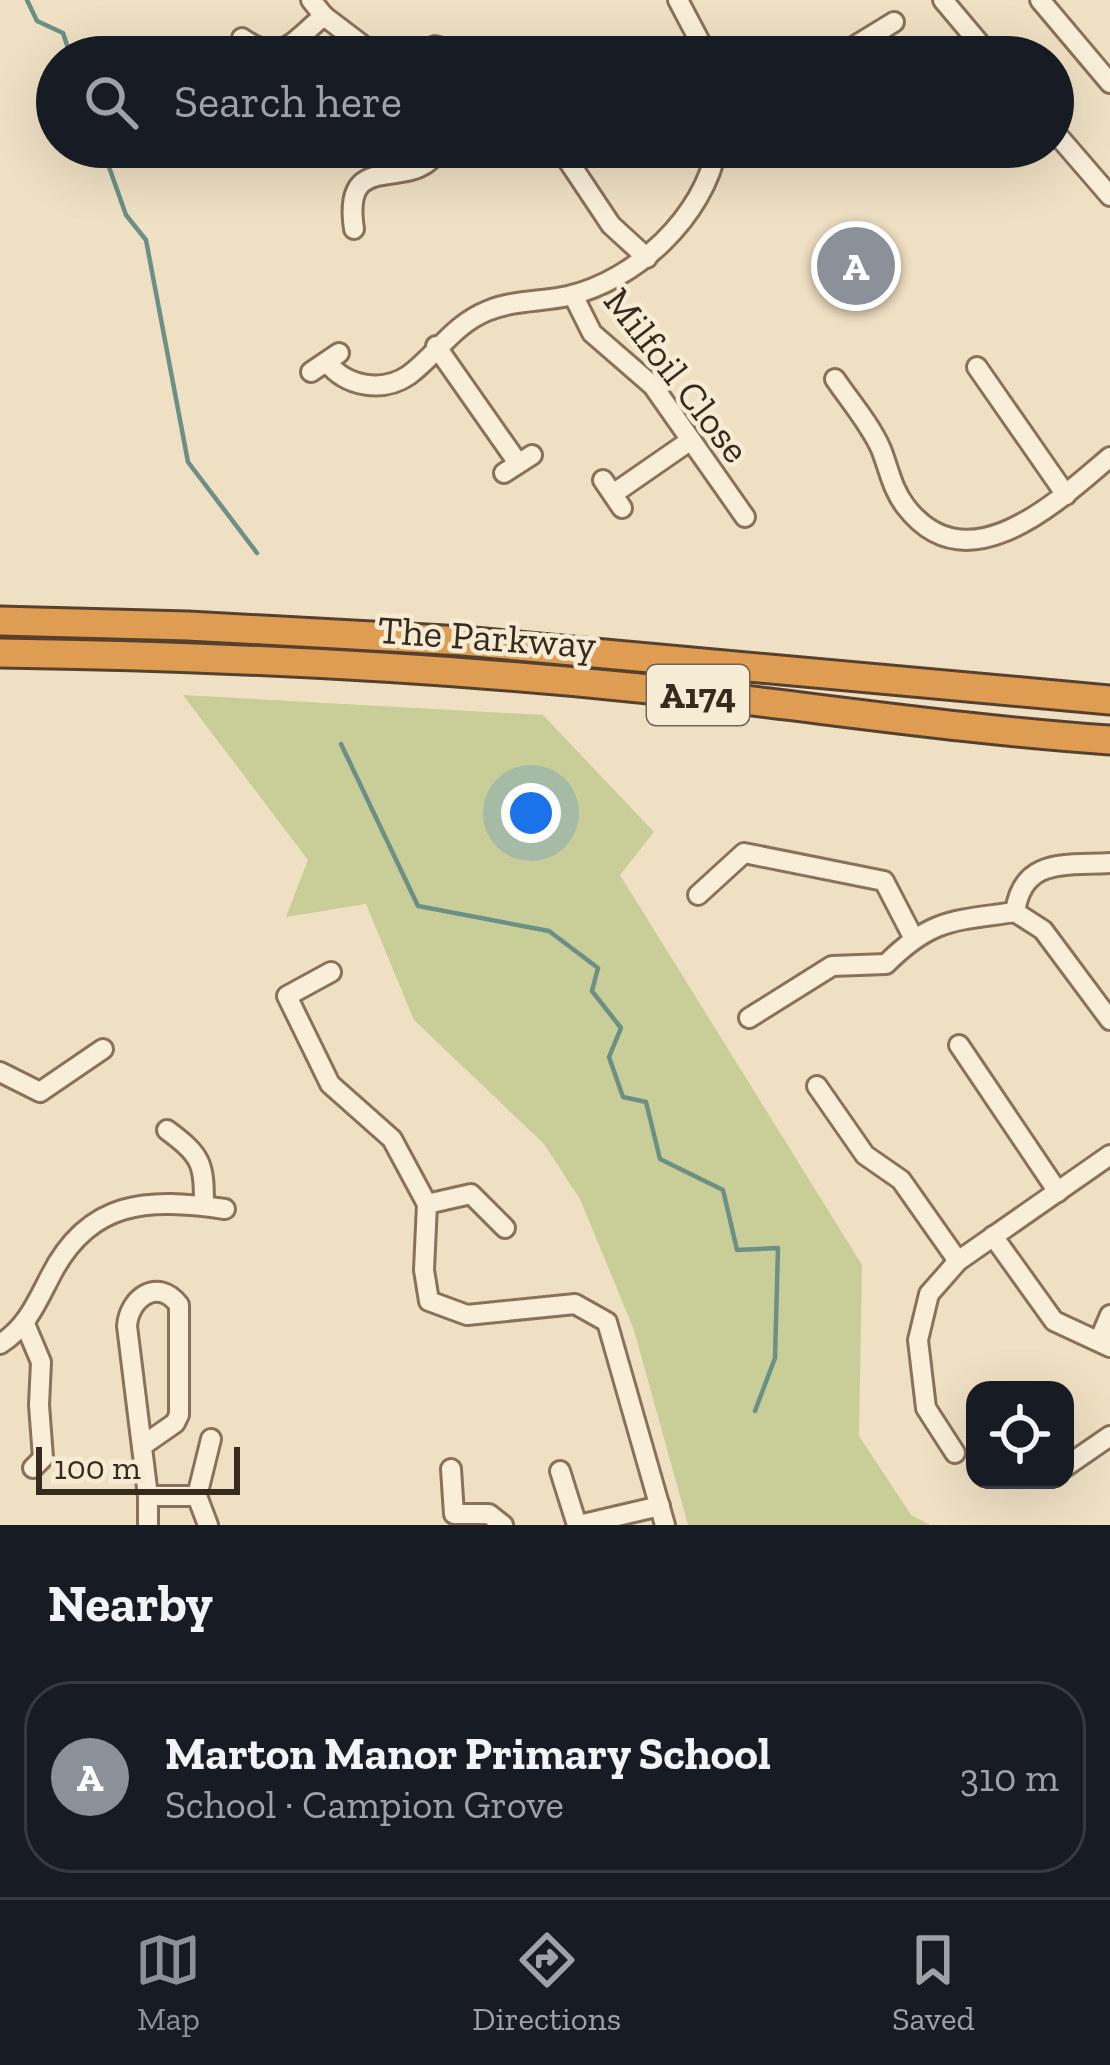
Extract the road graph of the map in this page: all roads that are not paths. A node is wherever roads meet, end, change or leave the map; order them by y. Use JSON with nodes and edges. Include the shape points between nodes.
{"nodes":[{"id":1,"x":311,"y":0,"type":"edge"},
{"id":2,"x":678,"y":0,"type":"edge"},
{"id":3,"x":943,"y":0,"type":"edge"},
{"id":4,"x":1040,"y":0,"type":"edge"},
{"id":5,"x":324,"y":16,"type":"junction"},
{"id":6,"x":894,"y":22,"type":"dead end"},
{"id":7,"x":298,"y":36,"type":"edge"},
{"id":8,"x":350,"y":36,"type":"edge"},
{"id":9,"x":697,"y":36,"type":"edge"},
{"id":10,"x":858,"y":36,"type":"edge"},
{"id":11,"x":973,"y":36,"type":"edge"},
{"id":12,"x":1070,"y":36,"type":"edge"},
{"id":13,"x":1074,"y":40,"type":"edge"},
{"id":14,"x":1110,"y":83,"type":"edge"},
{"id":15,"x":1074,"y":154,"type":"edge"},
{"id":16,"x":422,"y":168,"type":"edge"},
{"id":17,"x":573,"y":168,"type":"edge"},
{"id":18,"x":711,"y":168,"type":"edge"},
{"id":19,"x":589,"y":192,"type":"junction"},
{"id":20,"x":1110,"y":196,"type":"edge"},
{"id":21,"x":572,"y":204,"type":"dead end"},
{"id":22,"x":354,"y":229,"type":"dead end"},
{"id":23,"x":647,"y":257,"type":"junction"},
{"id":24,"x":573,"y":295,"type":"junction"},
{"id":25,"x":436,"y":346,"type":"junction"},
{"id":26,"x":326,"y":362,"type":"dead end"},
{"id":27,"x":977,"y":367,"type":"dead end"},
{"id":28,"x":835,"y":380,"type":"dead end"},
{"id":29,"x":691,"y":440,"type":"junction"},
{"id":30,"x":1110,"y":457,"type":"edge"},
{"id":31,"x":518,"y":464,"type":"dead end"},
{"id":32,"x":613,"y":494,"type":"dead end"},
{"id":33,"x":1066,"y":495,"type":"junction"},
{"id":34,"x":745,"y":517,"type":"dead end"},
{"id":35,"x":0,"y":621,"type":"edge"},
{"id":36,"x":0,"y":653,"type":"edge"},
{"id":37,"x":1110,"y":698,"type":"edge"},
{"id":38,"x":1110,"y":740,"type":"edge"},
{"id":39,"x":1110,"y":863,"type":"edge"},
{"id":40,"x":698,"y":895,"type":"dead end"},
{"id":41,"x":1015,"y":912,"type":"junction"},
{"id":42,"x":914,"y":937,"type":"junction"},
{"id":43,"x":331,"y":972,"type":"dead end"},
{"id":44,"x":749,"y":1018,"type":"dead end"},
{"id":45,"x":1110,"y":1020,"type":"edge"},
{"id":46,"x":959,"y":1045,"type":"dead end"},
{"id":47,"x":103,"y":1049,"type":"dead end"},
{"id":48,"x":0,"y":1072,"type":"edge"},
{"id":49,"x":817,"y":1086,"type":"dead end"},
{"id":50,"x":167,"y":1130,"type":"dead end"},
{"id":51,"x":1110,"y":1155,"type":"edge"},
{"id":52,"x":1058,"y":1192,"type":"junction"},
{"id":53,"x":427,"y":1204,"type":"junction"},
{"id":54,"x":204,"y":1206,"type":"junction"},
{"id":55,"x":226,"y":1208,"type":"dead end"},
{"id":56,"x":505,"y":1228,"type":"dead end"},
{"id":57,"x":994,"y":1235,"type":"junction"},
{"id":58,"x":958,"y":1261,"type":"junction"},
{"id":59,"x":1110,"y":1315,"type":"edge"},
{"id":60,"x":26,"y":1324,"type":"junction"},
{"id":61,"x":0,"y":1344,"type":"edge"},
{"id":62,"x":1105,"y":1344,"type":"edge"},
{"id":63,"x":1110,"y":1436,"type":"edge"},
{"id":64,"x":211,"y":1439,"type":"dead end"},
{"id":65,"x":142,"y":1446,"type":"junction"},
{"id":66,"x":955,"y":1454,"type":"dead end"},
{"id":67,"x":1074,"y":1461,"type":"edge"},
{"id":68,"x":33,"y":1468,"type":"dead end"},
{"id":69,"x":452,"y":1468,"type":"dead end"},
{"id":70,"x":560,"y":1471,"type":"dead end"},
{"id":71,"x":148,"y":1496,"type":"junction"},
{"id":72,"x":197,"y":1496,"type":"junction"},
{"id":73,"x":662,"y":1515,"type":"edge"},
{"id":74,"x":148,"y":1525,"type":"edge"},
{"id":75,"x":208,"y":1525,"type":"edge"},
{"id":76,"x":503,"y":1525,"type":"edge"},
{"id":77,"x":578,"y":1525,"type":"edge"}],
"edges":[{"from":1,"to":5,"type":"street"},
{"from":2,"to":9,"type":"street"},
{"from":3,"to":11,"type":"street"},
{"from":4,"to":12,"type":"street"},
{"from":5,"to":7,"type":"street"},
{"from":5,"to":8,"type":"street"},
{"from":6,"to":10,"type":"street"},
{"from":13,"to":14,"type":"street"},
{"from":15,"to":20,"type":"street"},
{"from":16,"to":22,"type":"street","via":[[345,186]]},
{"from":17,"to":19,"type":"street"},
{"from":18,"to":23,"type":"street","via":[[698,198]]},
{"from":19,"to":21,"type":"street"},
{"from":19,"to":23,"type":"street"},
{"from":23,"to":24,"type":"street"},
{"from":24,"to":25,"type":"street","via":[[486,311]]},
{"from":24,"to":29,"type":"street","name":"Milfoil Close","via":[[592,333],[653,386]]},
{"from":25,"to":26,"type":"street","via":[[405,378],[380,385],[354,383]]},
{"from":25,"to":31,"type":"street"},
{"from":27,"to":33,"type":"street"},
{"from":28,"to":33,"type":"street","via":[[880,445],[894,489],[930,529],[955,538],[1000,536]]},
{"from":29,"to":32,"type":"street"},
{"from":29,"to":34,"type":"street","name":"Milfoil Close","via":[[722,501]]},
{"from":30,"to":33,"type":"street"},
{"from":35,"to":37,"type":"highway","name":"The Parkway","number":"A174","via":[[463,641]]},
{"from":36,"to":38,"type":"highway","name":"The Parkway","number":"A174","via":[[499,676]]},
{"from":39,"to":41,"type":"street","via":[[1043,867],[1018,889]]},
{"from":40,"to":42,"type":"street","via":[[744,853],[884,881]]},
{"from":41,"to":42,"type":"street","via":[[938,924]]},
{"from":41,"to":45,"type":"street","via":[[1043,931]]},
{"from":42,"to":44,"type":"street","via":[[886,964],[832,966]]},
{"from":43,"to":53,"type":"street","via":[[287,996],[330,1084],[392,1139]]},
{"from":46,"to":52,"type":"street"},
{"from":47,"to":48,"type":"street","via":[[40,1092]]},
{"from":49,"to":58,"type":"street","via":[[866,1155],[901,1180]]},
{"from":50,"to":54,"type":"street","via":[[204,1167]]},
{"from":51,"to":52,"type":"street"},
{"from":52,"to":57,"type":"street"},
{"from":53,"to":56,"type":"street","via":[[471,1194]]},
{"from":53,"to":73,"type":"street","via":[[430,1301],[466,1315],[575,1304],[608,1322]]},
{"from":54,"to":55,"type":"street"},
{"from":54,"to":60,"type":"street","via":[[140,1203],[97,1222],[63,1252]]},
{"from":57,"to":58,"type":"street"},
{"from":57,"to":62,"type":"street","via":[[1054,1321]]},
{"from":58,"to":66,"type":"street","via":[[929,1294],[918,1340],[926,1408]]},
{"from":59,"to":62,"type":"street"},
{"from":60,"to":61,"type":"street"},
{"from":60,"to":68,"type":"street","via":[[41,1362],[44,1458]]},
{"from":63,"to":67,"type":"street"},
{"from":64,"to":72,"type":"street"},
{"from":65,"to":65,"type":"street","via":[[179,1415],[178,1305],[155,1291],[129,1310]]},
{"from":65,"to":71,"type":"street"},
{"from":69,"to":76,"type":"street","via":[[454,1514],[488,1514]]},
{"from":70,"to":77,"type":"street"},
{"from":71,"to":72,"type":"street"},
{"from":71,"to":74,"type":"street"},
{"from":72,"to":75,"type":"street"},
{"from":73,"to":77,"type":"street"}]}
